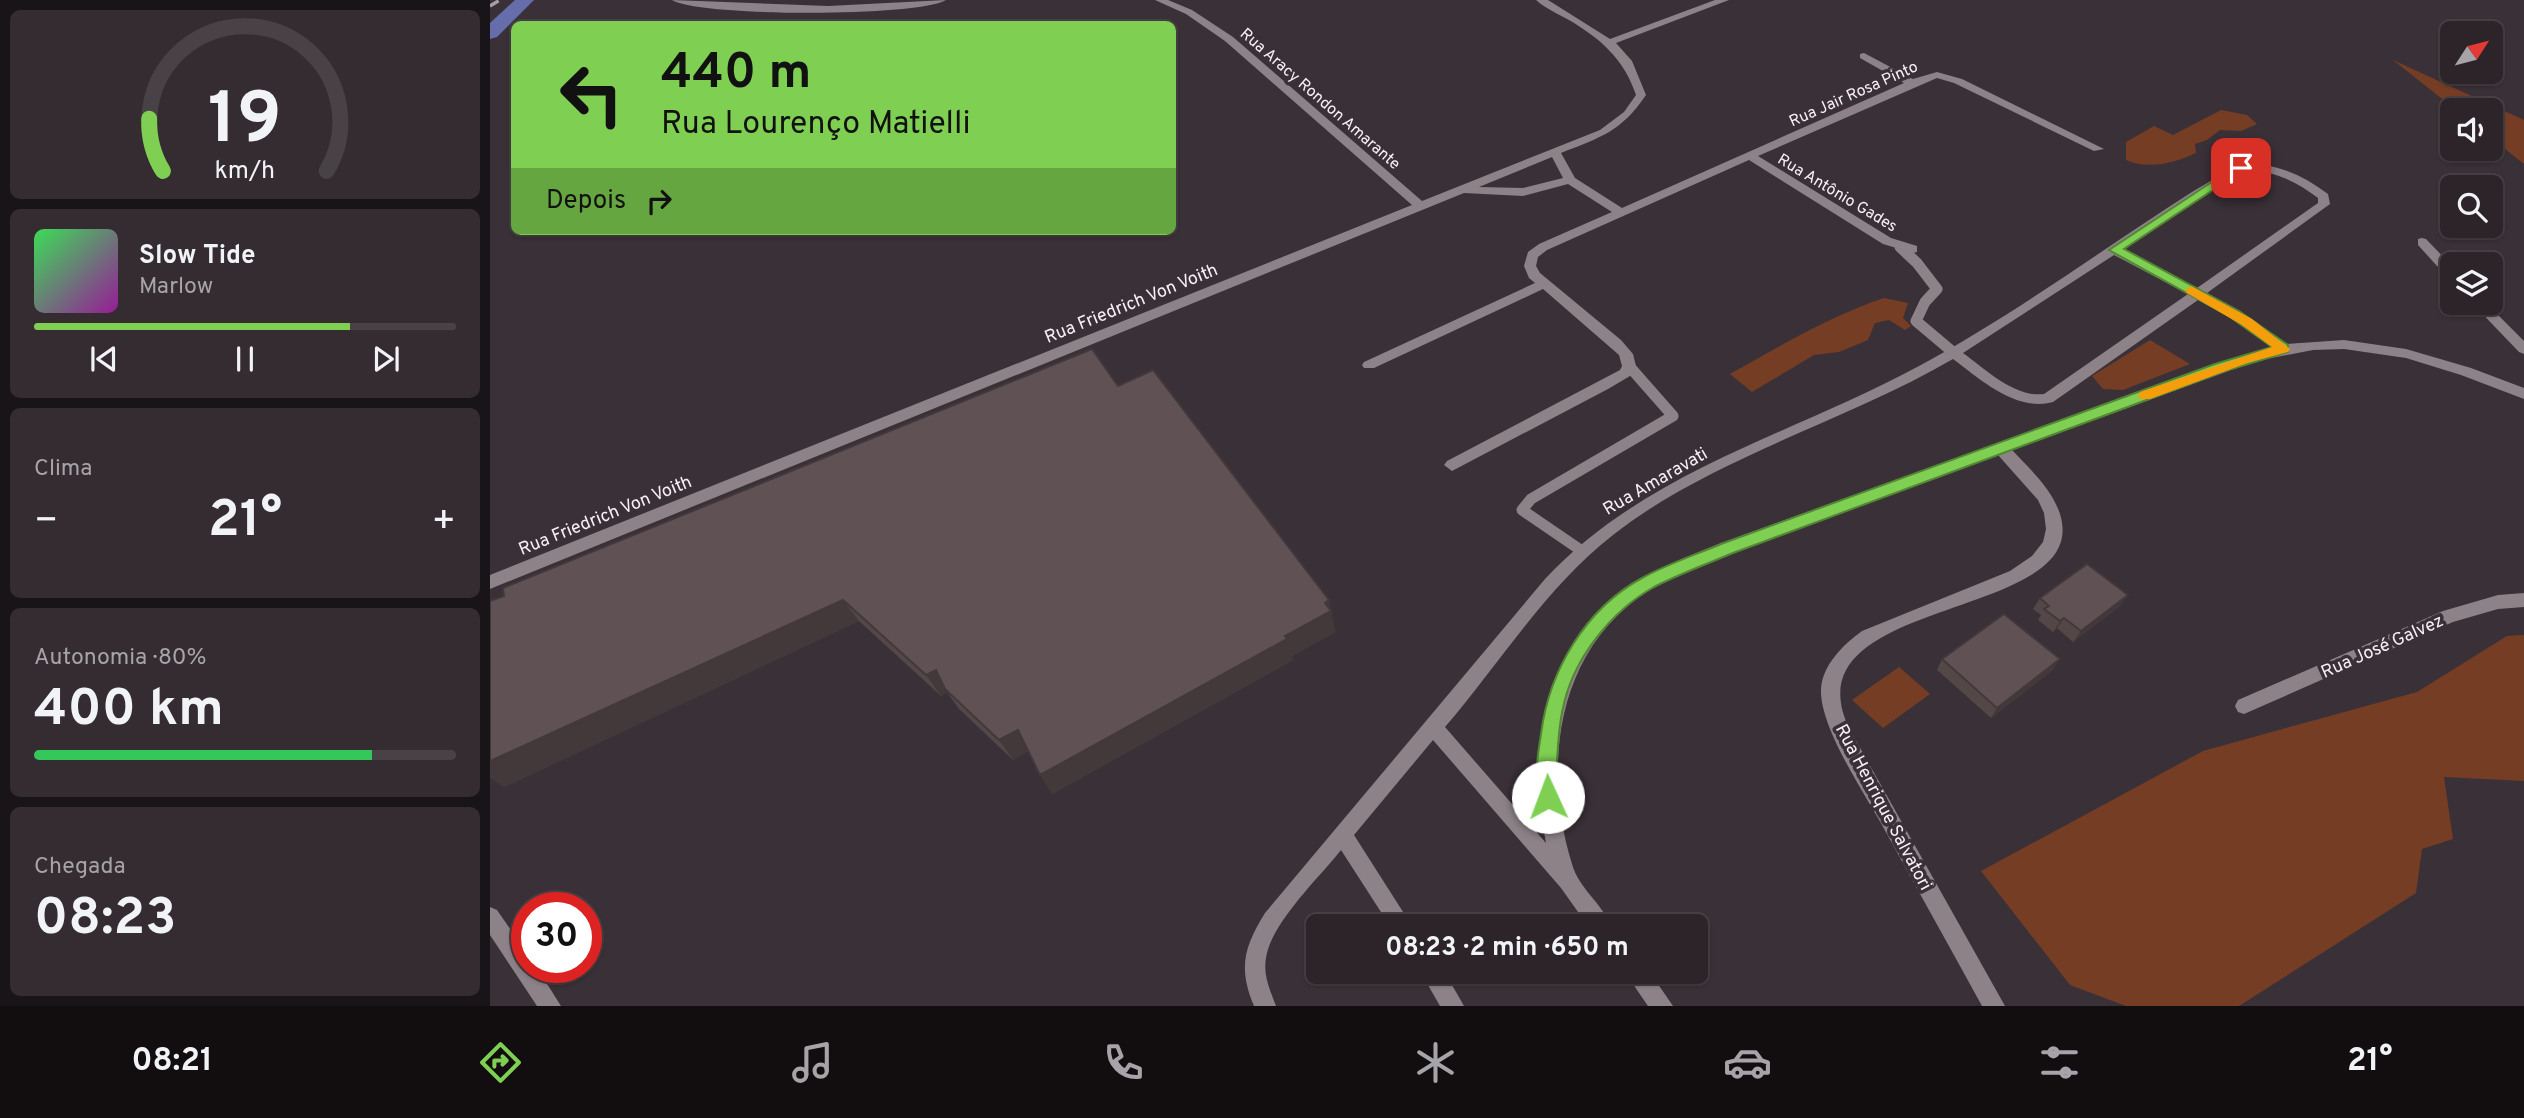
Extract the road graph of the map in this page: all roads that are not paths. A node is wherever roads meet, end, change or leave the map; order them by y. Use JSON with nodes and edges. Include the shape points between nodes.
{"nodes":[{"id":1,"x":680,"y":0,"type":"edge"},
{"id":2,"x":941,"y":0,"type":"edge"},
{"id":3,"x":1160,"y":0,"type":"edge"},
{"id":4,"x":1541,"y":0,"type":"edge"},
{"id":5,"x":1724,"y":0,"type":"edge"},
{"id":6,"x":1610,"y":42,"type":"junction"},
{"id":7,"x":1864,"y":56,"type":"dead end"},
{"id":8,"x":1911,"y":82,"type":"junction"},
{"id":9,"x":2098,"y":149,"type":"dead end"},
{"id":10,"x":1556,"y":153,"type":"junction"},
{"id":11,"x":1750,"y":156,"type":"junction"},
{"id":12,"x":1564,"y":182,"type":"junction"},
{"id":13,"x":1461,"y":190,"type":"junction"},
{"id":14,"x":1421,"y":206,"type":"junction"},
{"id":15,"x":1619,"y":211,"type":"junction"},
{"id":16,"x":1605,"y":218,"type":"junction"},
{"id":17,"x":2422,"y":242,"type":"dead end"},
{"id":18,"x":1900,"y":247,"type":"junction"},
{"id":19,"x":1913,"y":249,"type":"dead end"},
{"id":20,"x":2115,"y":250,"type":"junction"},
{"id":21,"x":2440,"y":261,"type":"edge"},
{"id":22,"x":1544,"y":284,"type":"junction"},
{"id":23,"x":2198,"y":294,"type":"junction"},
{"id":24,"x":2491,"y":315,"type":"edge"},
{"id":25,"x":2283,"y":349,"type":"junction"},
{"id":26,"x":2524,"y":349,"type":"edge"},
{"id":27,"x":1954,"y":353,"type":"junction"},
{"id":28,"x":1630,"y":363,"type":"junction"},
{"id":29,"x":1369,"y":365,"type":"dead end"},
{"id":30,"x":2524,"y":394,"type":"edge"},
{"id":31,"x":2002,"y":449,"type":"junction"},
{"id":32,"x":1452,"y":465,"type":"dead end"},
{"id":33,"x":1582,"y":551,"type":"junction"},
{"id":34,"x":490,"y":582,"type":"edge"},
{"id":35,"x":2524,"y":600,"type":"edge"},
{"id":36,"x":2244,"y":706,"type":"dead end"},
{"id":37,"x":1433,"y":727,"type":"junction"},
{"id":38,"x":1342,"y":834,"type":"junction"},
{"id":39,"x":1569,"y":884,"type":"junction"},
{"id":40,"x":1394,"y":914,"type":"edge"},
{"id":41,"x":1592,"y":914,"type":"edge"},
{"id":42,"x":490,"y":918,"type":"edge"},
{"id":43,"x":1439,"y":984,"type":"edge"},
{"id":44,"x":1645,"y":984,"type":"edge"},
{"id":45,"x":550,"y":1006,"type":"edge"},
{"id":46,"x":1265,"y":1006,"type":"edge"},
{"id":47,"x":1453,"y":1006,"type":"edge"},
{"id":48,"x":1662,"y":1006,"type":"edge"},
{"id":49,"x":1994,"y":1006,"type":"edge"}],
"edges":[{"from":1,"to":2,"type":"street","via":[[830,8]]},
{"from":3,"to":14,"type":"street","name":"Rua Aracy Rondon Amarante","via":[[1189,12],[1229,39]]},
{"from":4,"to":6,"type":"street","name":"Rua Friedrich Von Voith"},
{"from":5,"to":6,"type":"street"},
{"from":6,"to":10,"type":"street","name":"Rua Friedrich Von Voith","via":[[1626,57],[1641,95],[1618,123]]},
{"from":7,"to":8,"type":"street"},
{"from":8,"to":9,"type":"street","name":"Rua Jair Rosa Pinto","via":[[1937,75],[1958,81]]},
{"from":8,"to":11,"type":"street","name":"Rua Jair Rosa Pinto"},
{"from":10,"to":12,"type":"street"},
{"from":10,"to":13,"type":"street","name":"Rua Friedrich Von Voith"},
{"from":11,"to":15,"type":"street","name":"Rua Jair Rosa Pinto"},
{"from":11,"to":18,"type":"street","name":"Rua Antônio Gades"},
{"from":12,"to":13,"type":"street","via":[[1504,193]]},
{"from":12,"to":15,"type":"street"},
{"from":12,"to":16,"type":"street"},
{"from":13,"to":14,"type":"street","name":"Rua Friedrich Von Voith"},
{"from":14,"to":34,"type":"street","name":"Rua Friedrich Von Voith"},
{"from":15,"to":16,"type":"street","name":"Rua Jair Rosa Pinto"},
{"from":16,"to":22,"type":"street","name":"Rua Jair Rosa Pinto","via":[[1532,255],[1530,266]]},
{"from":17,"to":21,"type":"street"},
{"from":18,"to":19,"type":"street","name":"Rua Antônio Gades"},
{"from":18,"to":27,"type":"street","via":[[1937,289],[1916,321]]},
{"from":20,"to":23,"type":"street"},
{"from":20,"to":23,"type":"street","name":"Rua Amaravati","via":[[2229,175],[2249,167],[2272,170],[2324,197],[2324,204]]},
{"from":20,"to":27,"type":"street","name":"Rua Amaravati"},
{"from":22,"to":28,"type":"street","via":[[1616,343]]},
{"from":22,"to":29,"type":"street"},
{"from":23,"to":25,"type":"street"},
{"from":23,"to":27,"type":"street","via":[[2041,401],[2017,395]]},
{"from":24,"to":26,"type":"street"},
{"from":25,"to":30,"type":"street","via":[[2347,345],[2396,351]]},
{"from":25,"to":31,"type":"street"},
{"from":27,"to":33,"type":"street","name":"Rua Amaravati","via":[[1668,491]]},
{"from":28,"to":32,"type":"street","via":[[1625,373],[1594,391]]},
{"from":28,"to":33,"type":"street","via":[[1673,416],[1531,499],[1522,510]]},
{"from":31,"to":39,"type":"street","via":[[1670,571],[1616,606],[1588,635],[1569,665],[1553,707],[1548,797]]},
{"from":31,"to":49,"type":"street","name":"Rua Henrique Salvatori","via":[[2050,508],[2055,539],[2049,549],[2016,576],[1886,626],[1859,641],[1841,661],[1829,694],[1855,758]]},
{"from":33,"to":37,"type":"street","name":"Rua Amaravati","via":[[1555,577]]},
{"from":35,"to":36,"type":"street","name":"Rua José Galvez","via":[[2449,616]]},
{"from":37,"to":38,"type":"street","name":"Rua Amaravati"},
{"from":37,"to":39,"type":"street"},
{"from":38,"to":40,"type":"street"},
{"from":38,"to":46,"type":"street","name":"Rua Amaravati","via":[[1276,915],[1260,943],[1253,965]]},
{"from":39,"to":41,"type":"street"},
{"from":42,"to":45,"type":"street"},
{"from":43,"to":47,"type":"street"},
{"from":44,"to":48,"type":"street"}]}
